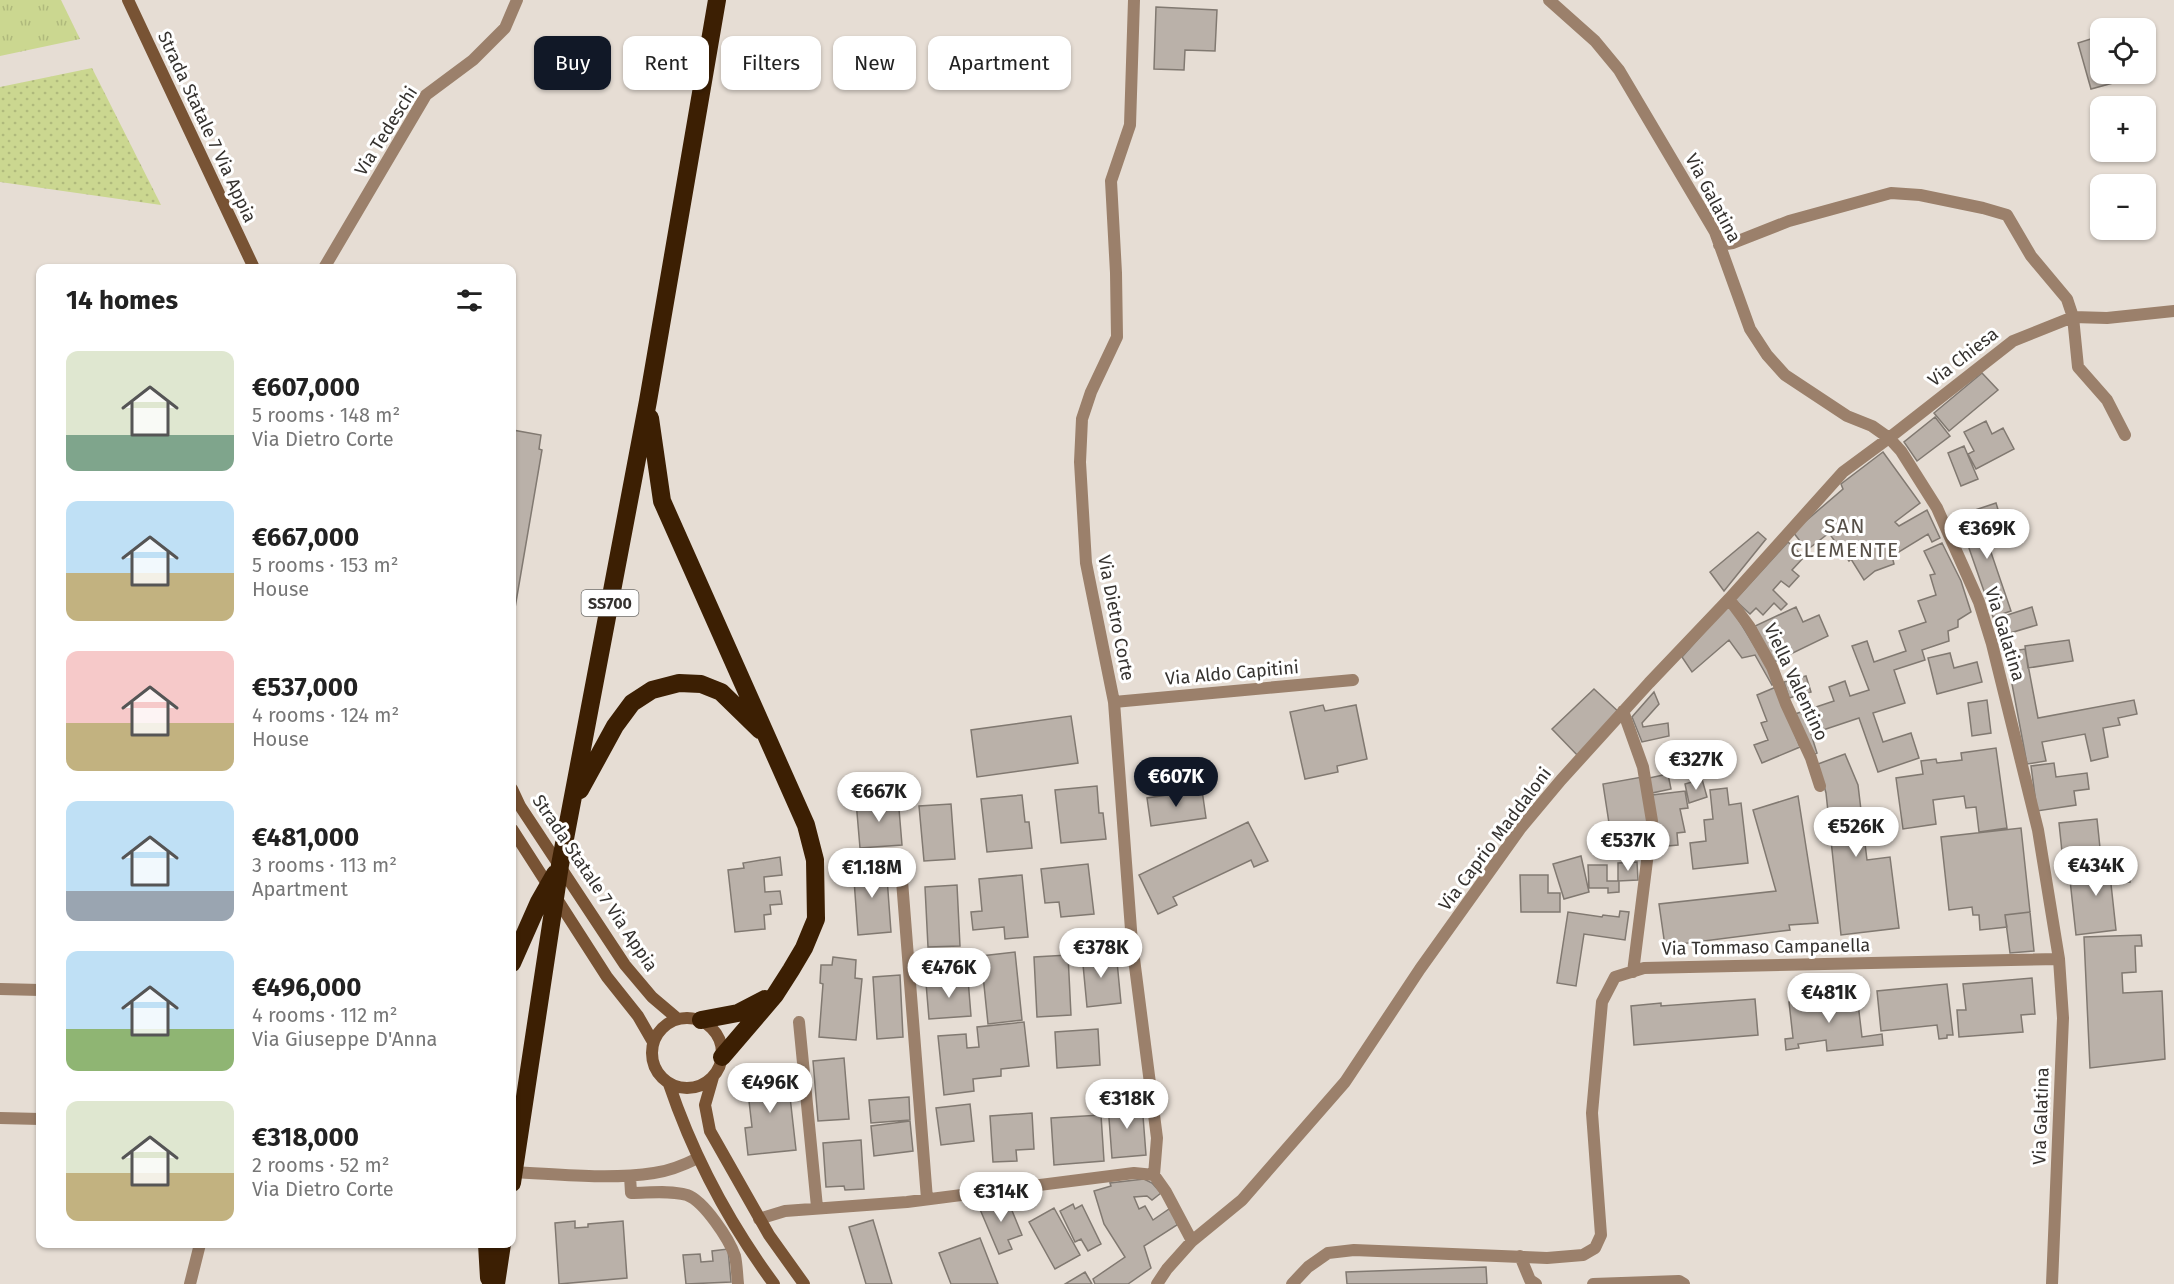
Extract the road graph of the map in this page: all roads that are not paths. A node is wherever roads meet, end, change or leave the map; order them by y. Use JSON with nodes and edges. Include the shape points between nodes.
{"nodes":[{"id":1,"x":128,"y":0,"type":"edge"},
{"id":2,"x":517,"y":0,"type":"edge"},
{"id":3,"x":717,"y":0,"type":"edge"},
{"id":4,"x":1134,"y":0,"type":"edge"},
{"id":5,"x":1549,"y":0,"type":"edge"},
{"id":6,"x":1719,"y":245,"type":"junction"},
{"id":7,"x":252,"y":264,"type":"edge"},
{"id":8,"x":326,"y":264,"type":"edge"},
{"id":9,"x":2174,"y":311,"type":"edge"},
{"id":10,"x":2073,"y":317,"type":"junction"},
{"id":11,"x":648,"y":401,"type":"junction"},
{"id":12,"x":2125,"y":435,"type":"dead end"},
{"id":13,"x":1889,"y":438,"type":"junction"},
{"id":14,"x":1729,"y":599,"type":"junction"},
{"id":15,"x":1353,"y":680,"type":"dead end"},
{"id":16,"x":1114,"y":702,"type":"junction"},
{"id":17,"x":1623,"y":711,"type":"junction"},
{"id":18,"x":768,"y":738,"type":"junction"},
{"id":19,"x":1820,"y":786,"type":"dead end"},
{"id":20,"x":516,"y":798,"type":"edge"},
{"id":21,"x":572,"y":805,"type":"junction"},
{"id":22,"x":516,"y":835,"type":"edge"},
{"id":23,"x":560,"y":865,"type":"junction"},
{"id":24,"x":901,"y":868,"type":"dead end"},
{"id":25,"x":516,"y":954,"type":"edge"},
{"id":26,"x":2059,"y":959,"type":"junction"},
{"id":27,"x":1633,"y":972,"type":"junction"},
{"id":28,"x":0,"y":989,"type":"edge"},
{"id":29,"x":36,"y":990,"type":"edge"},
{"id":30,"x":775,"y":994,"type":"junction"},
{"id":31,"x":678,"y":1019,"type":"junction"},
{"id":32,"x":701,"y":1020,"type":"junction"},
{"id":33,"x":798,"y":1022,"type":"dead end"},
{"id":34,"x":653,"y":1042,"type":"junction"},
{"id":35,"x":722,"y":1057,"type":"junction"},
{"id":36,"x":712,"y":1077,"type":"junction"},
{"id":37,"x":669,"y":1084,"type":"junction"},
{"id":38,"x":0,"y":1118,"type":"edge"},
{"id":39,"x":36,"y":1119,"type":"edge"},
{"id":40,"x":516,"y":1156,"type":"edge"},
{"id":41,"x":698,"y":1158,"type":"junction"},
{"id":42,"x":516,"y":1172,"type":"edge"},
{"id":43,"x":1154,"y":1175,"type":"junction"},
{"id":44,"x":630,"y":1176,"type":"junction"},
{"id":45,"x":927,"y":1199,"type":"junction"},
{"id":46,"x":817,"y":1208,"type":"junction"},
{"id":47,"x":759,"y":1219,"type":"junction"},
{"id":48,"x":1191,"y":1240,"type":"junction"},
{"id":49,"x":199,"y":1248,"type":"edge"},
{"id":50,"x":487,"y":1248,"type":"edge"},
{"id":51,"x":501,"y":1248,"type":"edge"},
{"id":52,"x":1520,"y":1256,"type":"junction"},
{"id":53,"x":769,"y":1282,"type":"edge"},
{"id":54,"x":190,"y":1284,"type":"edge"},
{"id":55,"x":490,"y":1284,"type":"edge"},
{"id":56,"x":496,"y":1284,"type":"edge"},
{"id":57,"x":738,"y":1284,"type":"edge"},
{"id":58,"x":804,"y":1284,"type":"edge"},
{"id":59,"x":1157,"y":1284,"type":"edge"},
{"id":60,"x":1292,"y":1284,"type":"edge"},
{"id":61,"x":1536,"y":1284,"type":"edge"},
{"id":62,"x":1593,"y":1284,"type":"edge"},
{"id":63,"x":1684,"y":1284,"type":"edge"},
{"id":64,"x":2052,"y":1284,"type":"edge"}],
"edges":[{"from":1,"to":7,"type":"main road","name":"Strada Statale 7 Via Appia"},
{"from":2,"to":8,"type":"street","name":"Via Tedeschi","via":[[505,28],[473,60],[426,95]]},
{"from":3,"to":11,"type":"highway","number":"SS700"},
{"from":4,"to":16,"type":"street","name":"Via Dietro Corte","via":[[1130,125],[1111,181],[1117,337],[1082,419],[1080,462],[1086,562]]},
{"from":5,"to":6,"type":"street","name":"Via Galatina","via":[[1595,41],[1619,70]]},
{"from":6,"to":10,"type":"street","via":[[1891,194],[1920,195],[2007,215],[2031,256],[2067,299]]},
{"from":6,"to":13,"type":"street","name":"Via Galatina","via":[[1750,329],[1767,355],[1785,375]]},
{"from":9,"to":10,"type":"street","name":"Via Chiesa","via":[[2107,318]]},
{"from":10,"to":12,"type":"street","via":[[2078,368],[2108,400]]},
{"from":10,"to":13,"type":"street","name":"Via Chiesa","via":[[2013,341]]},
{"from":11,"to":18,"type":"highway","via":[[662,501]]},
{"from":11,"to":21,"type":"highway","number":"SS700"},
{"from":13,"to":14,"type":"street","name":"Via Caprio Maddaloni","via":[[1843,472]]},
{"from":13,"to":26,"type":"street","name":"Via Galatina","via":[[1937,508],[1979,602],[2038,830]]},
{"from":14,"to":17,"type":"street","name":"Via Caprio Maddaloni"},
{"from":14,"to":19,"type":"street","name":"Viella Valentino","via":[[1772,667]]},
{"from":15,"to":16,"type":"street","name":"Via Aldo Capitini"},
{"from":16,"to":43,"type":"street","name":"Via Dietro Corte","via":[[1132,943],[1156,1138]]},
{"from":17,"to":27,"type":"street","via":[[1643,767],[1652,821]]},
{"from":17,"to":48,"type":"street","name":"Via Caprio Maddaloni","via":[[1520,829],[1420,969],[1346,1082],[1242,1200]]},
{"from":18,"to":21,"type":"highway","number":"SS700","via":[[721,692],[701,684],[652,690],[632,703],[615,726]]},
{"from":18,"to":30,"type":"highway","number":"SS700","via":[[806,825],[815,860],[816,919],[804,948]]},
{"from":20,"to":31,"type":"main road","name":"Strada Statale 7 Via Appia","via":[[625,965],[652,997]]},
{"from":21,"to":23,"type":"highway","number":"SS700"},
{"from":22,"to":34,"type":"main road"},
{"from":23,"to":25,"type":"highway","number":"SS700"},
{"from":23,"to":40,"type":"highway","number":"SS700"},
{"from":24,"to":45,"type":"street"},
{"from":26,"to":27,"type":"street","name":"Via Tommaso Campanella","via":[[1644,968]]},
{"from":26,"to":64,"type":"street","name":"Via Galatina","via":[[2063,1018]]},
{"from":27,"to":52,"type":"street","name":"Via Tommaso Campanella","via":[[1615,977],[1602,1002],[1592,1113],[1600,1235],[1595,1248],[1583,1256]]},
{"from":28,"to":29,"type":"street"},
{"from":30,"to":32,"type":"highway","number":"SS700","via":[[738,1013]]},
{"from":30,"to":35,"type":"highway","number":"SS700"},
{"from":31,"to":32,"type":"main road"},
{"from":31,"to":34,"type":"main road","via":[[659,1031]]},
{"from":32,"to":35,"type":"main road","via":[[719,1040]]},
{"from":33,"to":46,"type":"street"},
{"from":34,"to":37,"type":"main road","via":[[653,1066]]},
{"from":35,"to":36,"type":"main road"},
{"from":36,"to":37,"type":"main road","via":[[692,1088]]},
{"from":36,"to":47,"type":"main road","via":[[705,1105],[710,1131]]},
{"from":37,"to":41,"type":"main road"},
{"from":38,"to":39,"type":"street"},
{"from":41,"to":44,"type":"street","via":[[676,1168]]},
{"from":41,"to":53,"type":"main road"},
{"from":42,"to":44,"type":"street"},
{"from":43,"to":45,"type":"street","via":[[1134,1173]]},
{"from":43,"to":48,"type":"street"},
{"from":44,"to":57,"type":"street","via":[[631,1193],[673,1193],[701,1203],[730,1245]]},
{"from":45,"to":46,"type":"street"},
{"from":46,"to":47,"type":"street","via":[[785,1211]]},
{"from":47,"to":58,"type":"main road"},
{"from":48,"to":59,"type":"street","name":"Via Caprio Maddaloni"},
{"from":49,"to":54,"type":"street"},
{"from":50,"to":55,"type":"highway"},
{"from":51,"to":56,"type":"highway"},
{"from":52,"to":60,"type":"street","name":"Via Tommaso Campanella","via":[[1354,1250],[1328,1253]]},
{"from":52,"to":61,"type":"street","via":[[1530,1280]]},
{"from":62,"to":63,"type":"street"}]}
